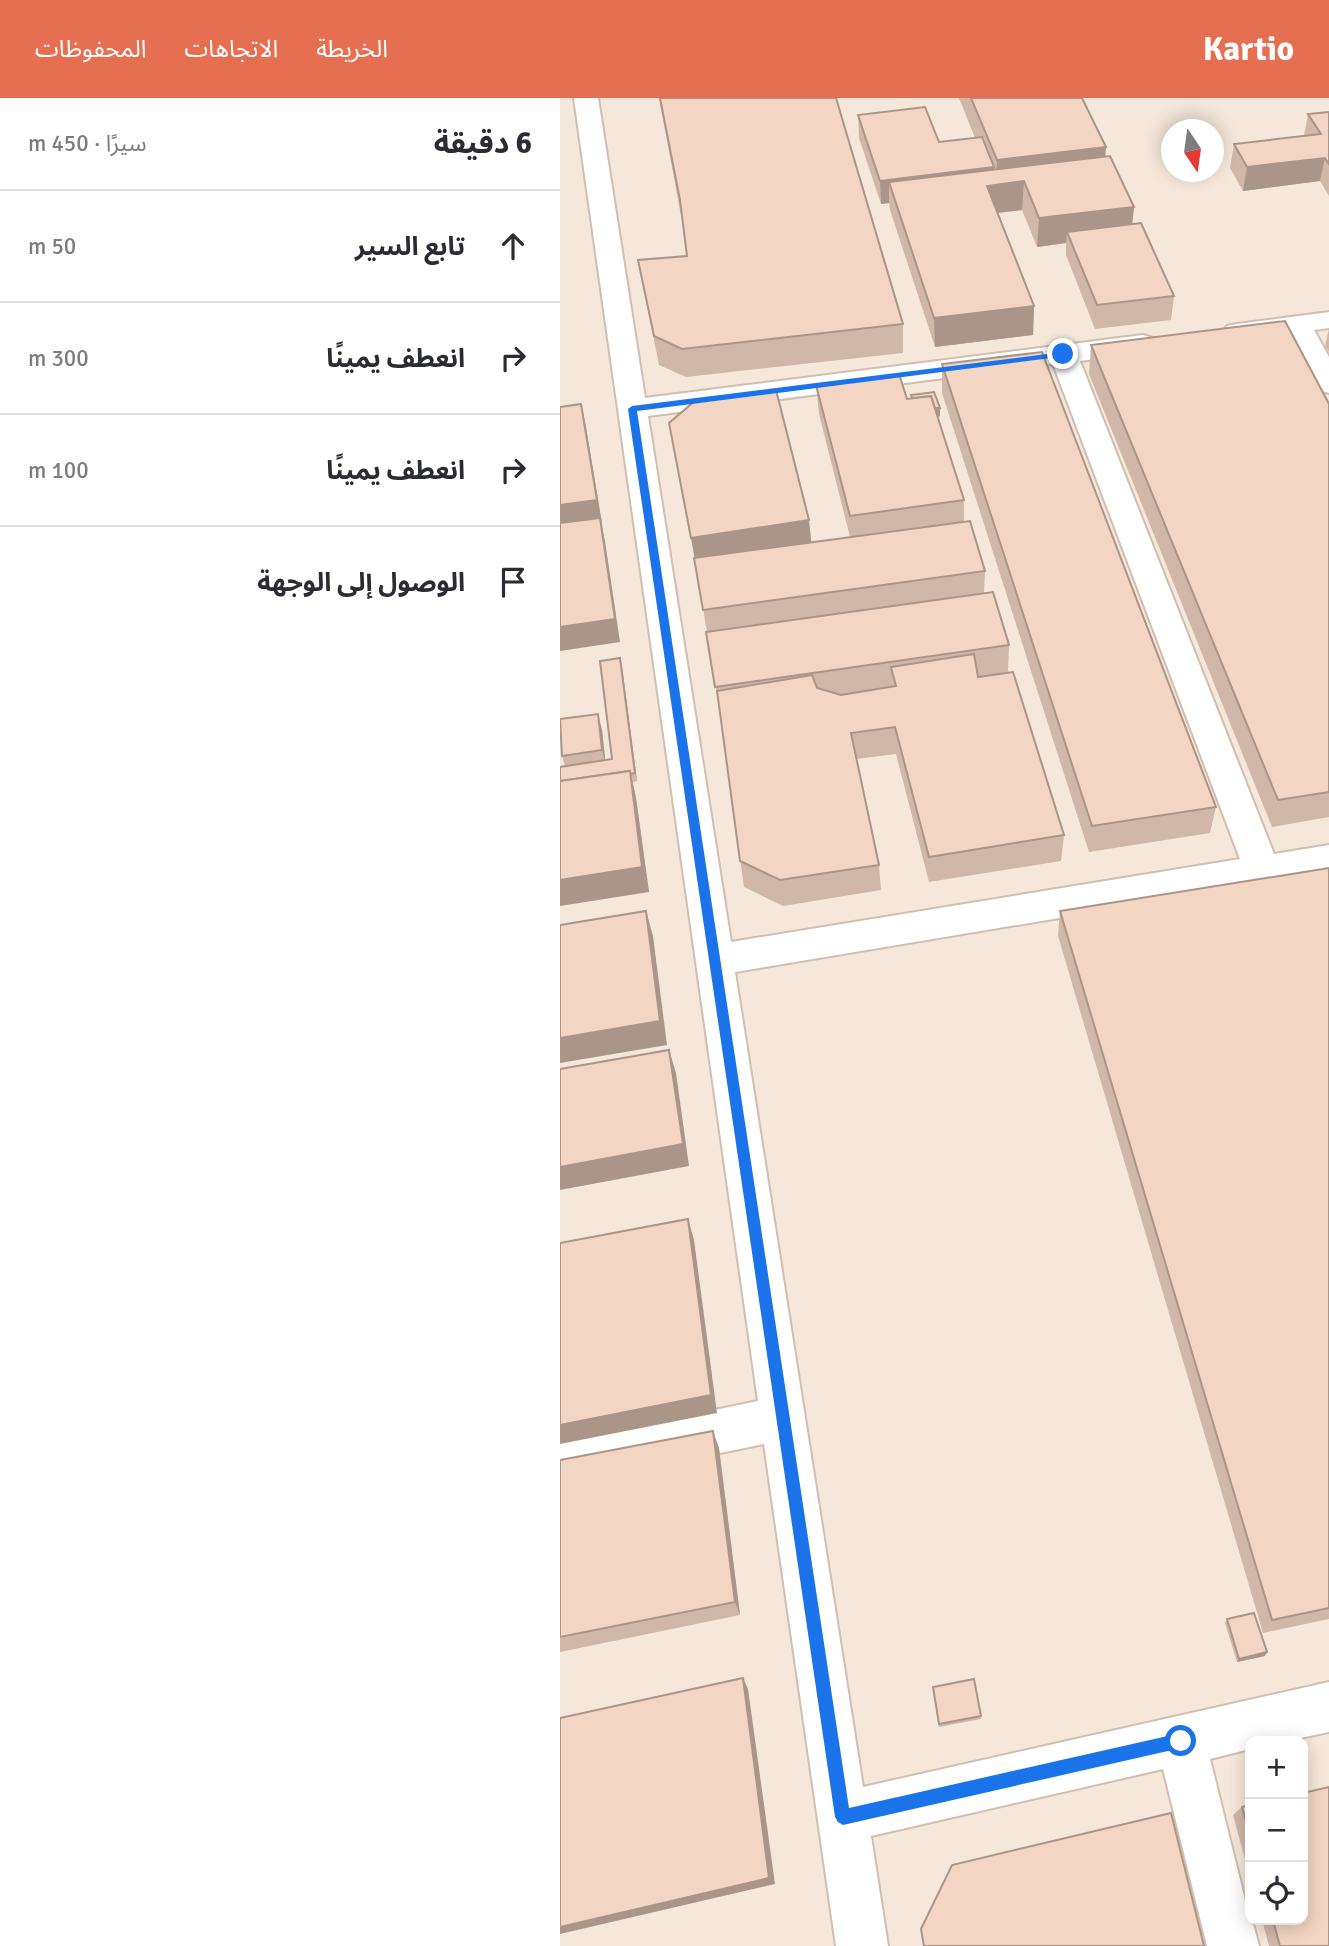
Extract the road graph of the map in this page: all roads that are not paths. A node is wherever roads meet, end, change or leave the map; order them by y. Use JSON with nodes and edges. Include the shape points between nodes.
{"nodes":[{"id":1,"x":586,"y":98,"type":"edge"},
{"id":2,"x":1329,"y":320,"type":"edge"},
{"id":3,"x":1297,"y":324,"type":"junction"},
{"id":4,"x":1214,"y":335,"type":"edge"},
{"id":5,"x":1173,"y":340,"type":"edge"},
{"id":6,"x":1063,"y":354,"type":"junction"},
{"id":7,"x":1329,"y":384,"type":"edge"},
{"id":8,"x":632,"y":409,"type":"junction"},
{"id":9,"x":1329,"y":859,"type":"edge"},
{"id":10,"x":1262,"y":870,"type":"junction"},
{"id":11,"x":715,"y":960,"type":"junction"},
{"id":12,"x":783,"y":1418,"type":"junction"},
{"id":13,"x":560,"y":1464,"type":"edge"},
{"id":14,"x":1329,"y":1707,"type":"edge"},
{"id":15,"x":1181,"y":1741,"type":"junction"},
{"id":16,"x":843,"y":1817,"type":"junction"},
{"id":17,"x":862,"y":1946,"type":"edge"},
{"id":18,"x":1233,"y":1946,"type":"edge"}],
"edges":[{"from":1,"to":8,"type":"lane"},
{"from":2,"to":3,"type":"lane"},
{"from":3,"to":4,"type":"lane"},
{"from":3,"to":7,"type":"lane"},
{"from":5,"to":6,"type":"lane"},
{"from":6,"to":8,"type":"lane"},
{"from":6,"to":10,"type":"lane"},
{"from":8,"to":11,"type":"lane"},
{"from":9,"to":10,"type":"lane"},
{"from":10,"to":11,"type":"lane"},
{"from":11,"to":12,"type":"lane"},
{"from":12,"to":13,"type":"lane"},
{"from":12,"to":16,"type":"lane"},
{"from":14,"to":15,"type":"lane"},
{"from":15,"to":16,"type":"lane"},
{"from":15,"to":18,"type":"lane"},
{"from":16,"to":17,"type":"lane"}]}
